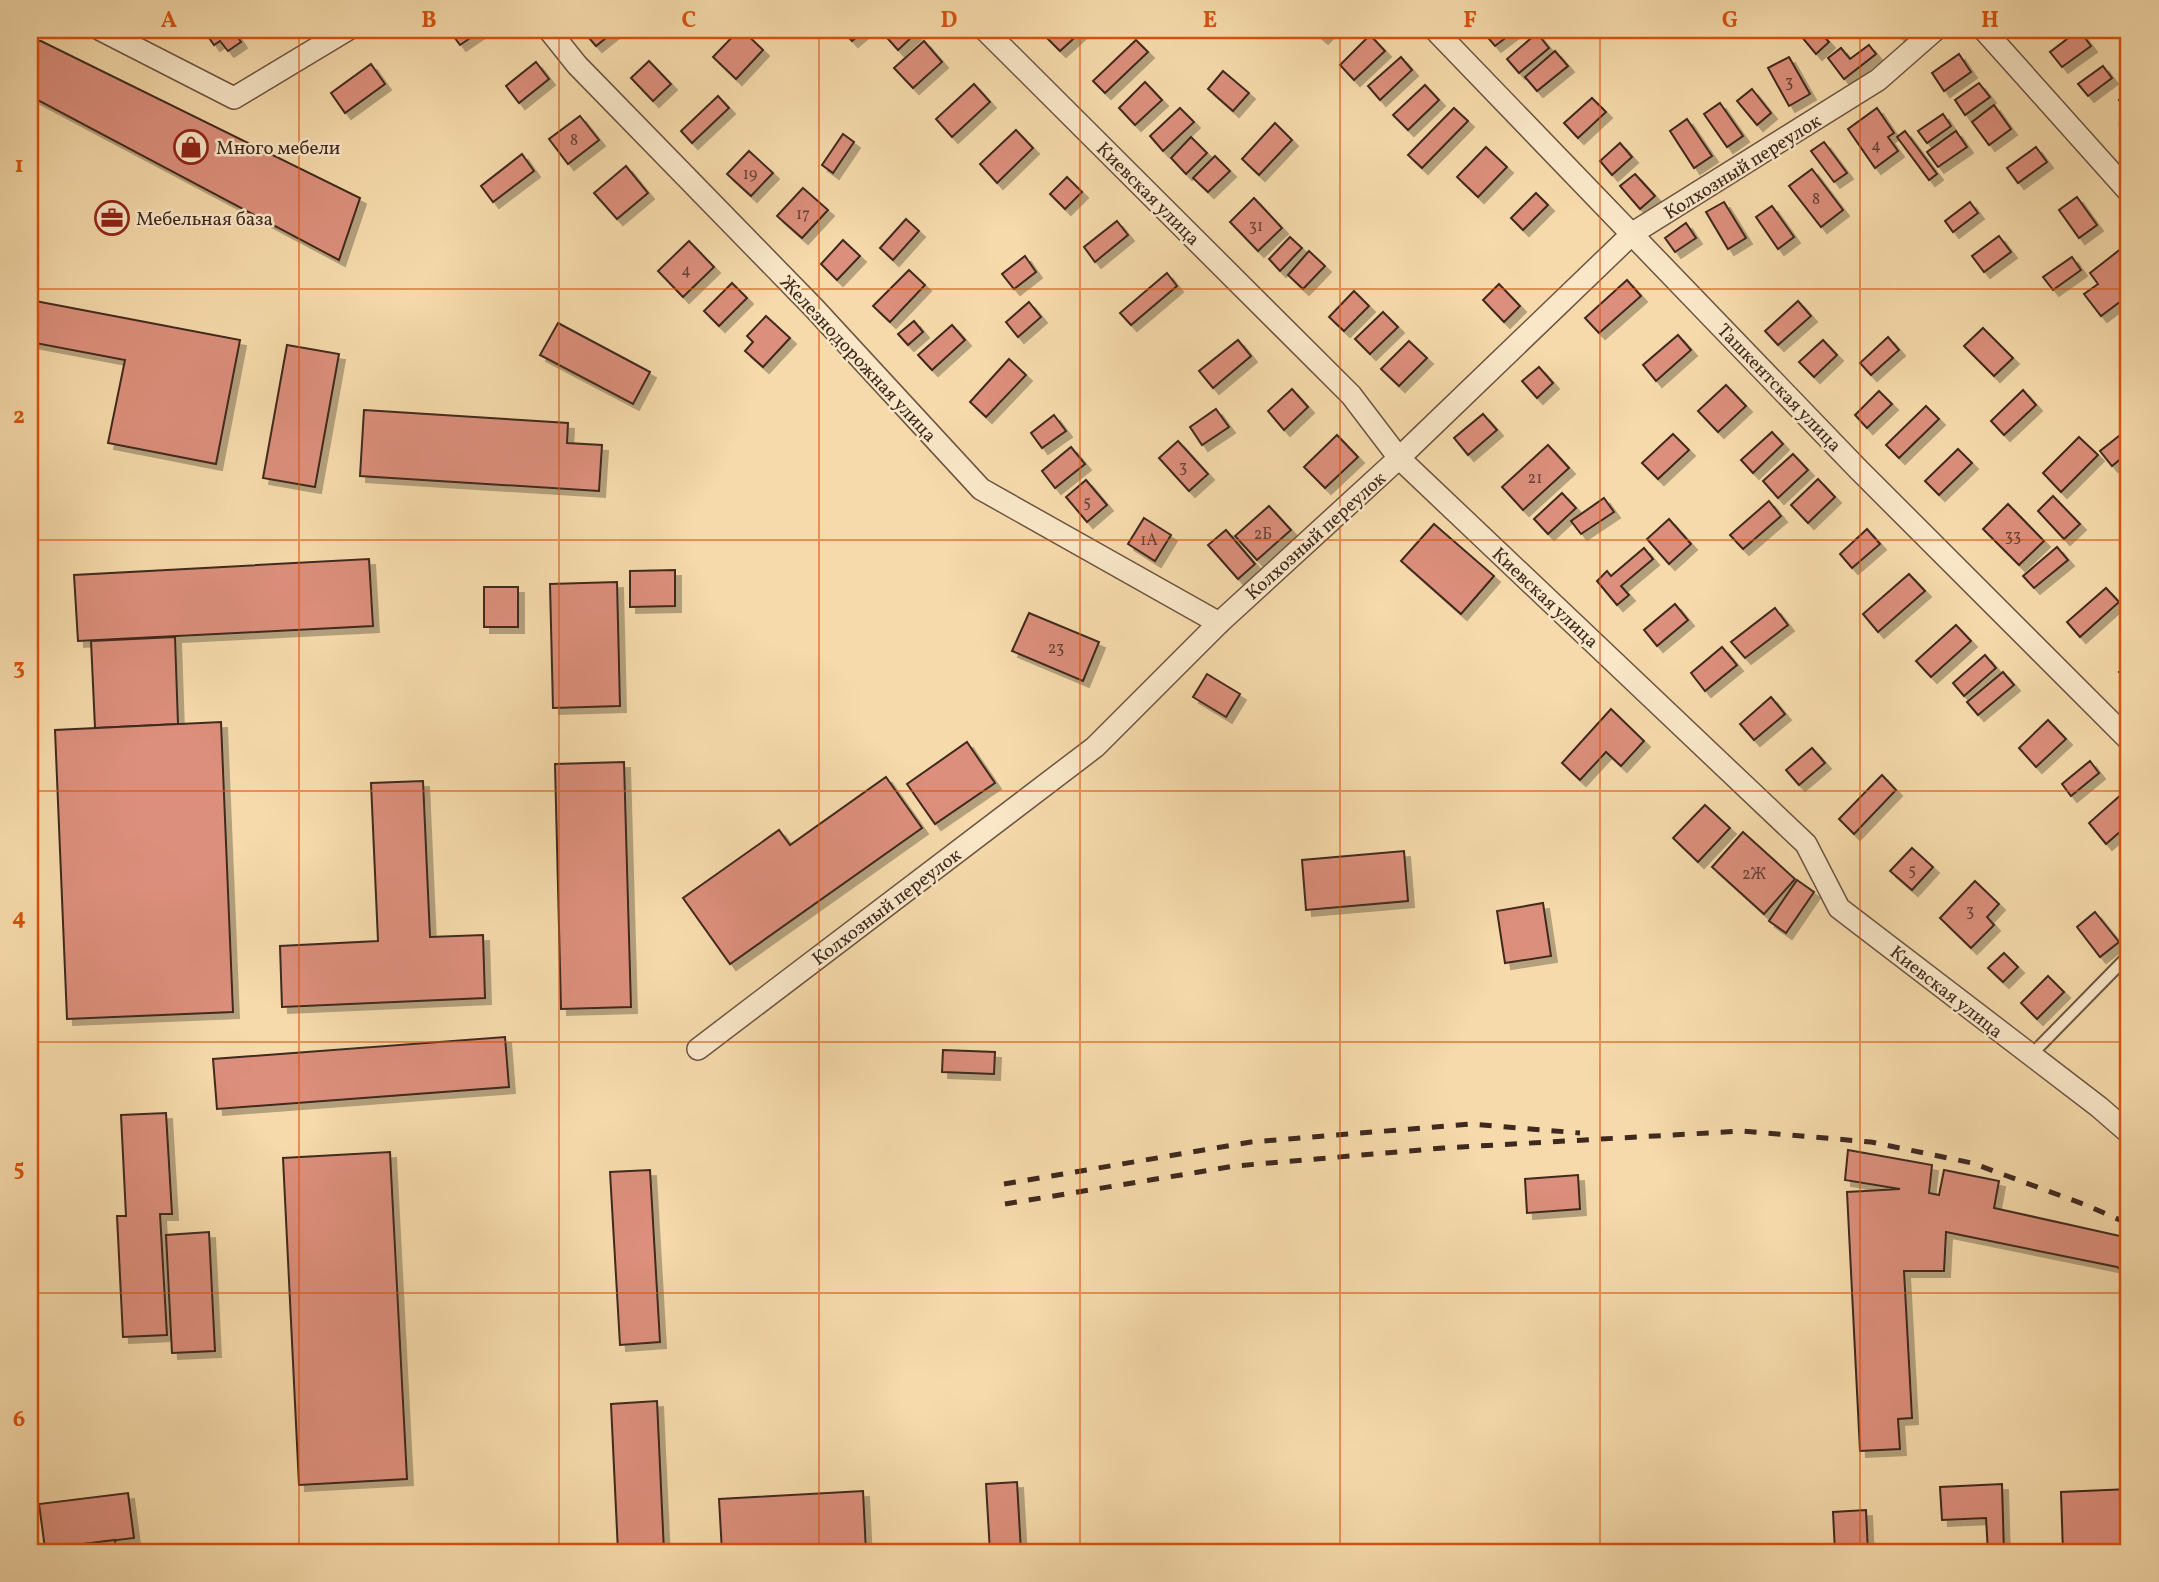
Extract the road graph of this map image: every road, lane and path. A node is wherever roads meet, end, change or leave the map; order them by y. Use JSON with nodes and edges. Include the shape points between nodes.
{"nodes":[{"id":1,"x":101,"y":30,"type":"edge"},
{"id":2,"x":347,"y":30,"type":"edge"},
{"id":3,"x":549,"y":30,"type":"edge"},
{"id":4,"x":985,"y":30,"type":"edge"},
{"id":5,"x":1435,"y":30,"type":"edge"},
{"id":6,"x":1935,"y":30,"type":"edge"},
{"id":7,"x":1984,"y":30,"type":"edge"},
{"id":8,"x":2129,"y":192,"type":"edge"},
{"id":9,"x":1633,"y":233,"type":"junction"},
{"id":10,"x":1399,"y":458,"type":"junction"},
{"id":11,"x":1219,"y":623,"type":"junction"},
{"id":12,"x":2129,"y":740,"type":"edge"},
{"id":13,"x":2129,"y":955,"type":"edge"},
{"id":14,"x":698,"y":1049,"type":"dead end"},
{"id":15,"x":2031,"y":1055,"type":"junction"},
{"id":16,"x":2129,"y":1133,"type":"edge"}],
"edges":[{"from":1,"to":2,"type":"street","via":[[234,98]]},
{"from":3,"to":11,"type":"street","name":"Железнодорожная улица","via":[[577,65],[814,308],[981,489]]},
{"from":4,"to":10,"type":"street","name":"Киевская улица","via":[[1351,395]]},
{"from":5,"to":9,"type":"street","name":"Ташкентская улица"},
{"from":6,"to":9,"type":"street","name":"Колхозный переулок","via":[[1878,80]]},
{"from":7,"to":8,"type":"street"},
{"from":9,"to":10,"type":"street","name":"Колхозный переулок"},
{"from":9,"to":12,"type":"street","name":"Ташкентская улица","via":[[1858,469]]},
{"from":10,"to":11,"type":"street","name":"Колхозный переулок"},
{"from":10,"to":15,"type":"street","name":"Киевская улица","via":[[1806,844],[1839,908]]},
{"from":11,"to":14,"type":"street","name":"Колхозный переулок","via":[[1094,747]]},
{"from":13,"to":15,"type":"lane"},
{"from":15,"to":16,"type":"street","name":"Киевская улица"}]}
